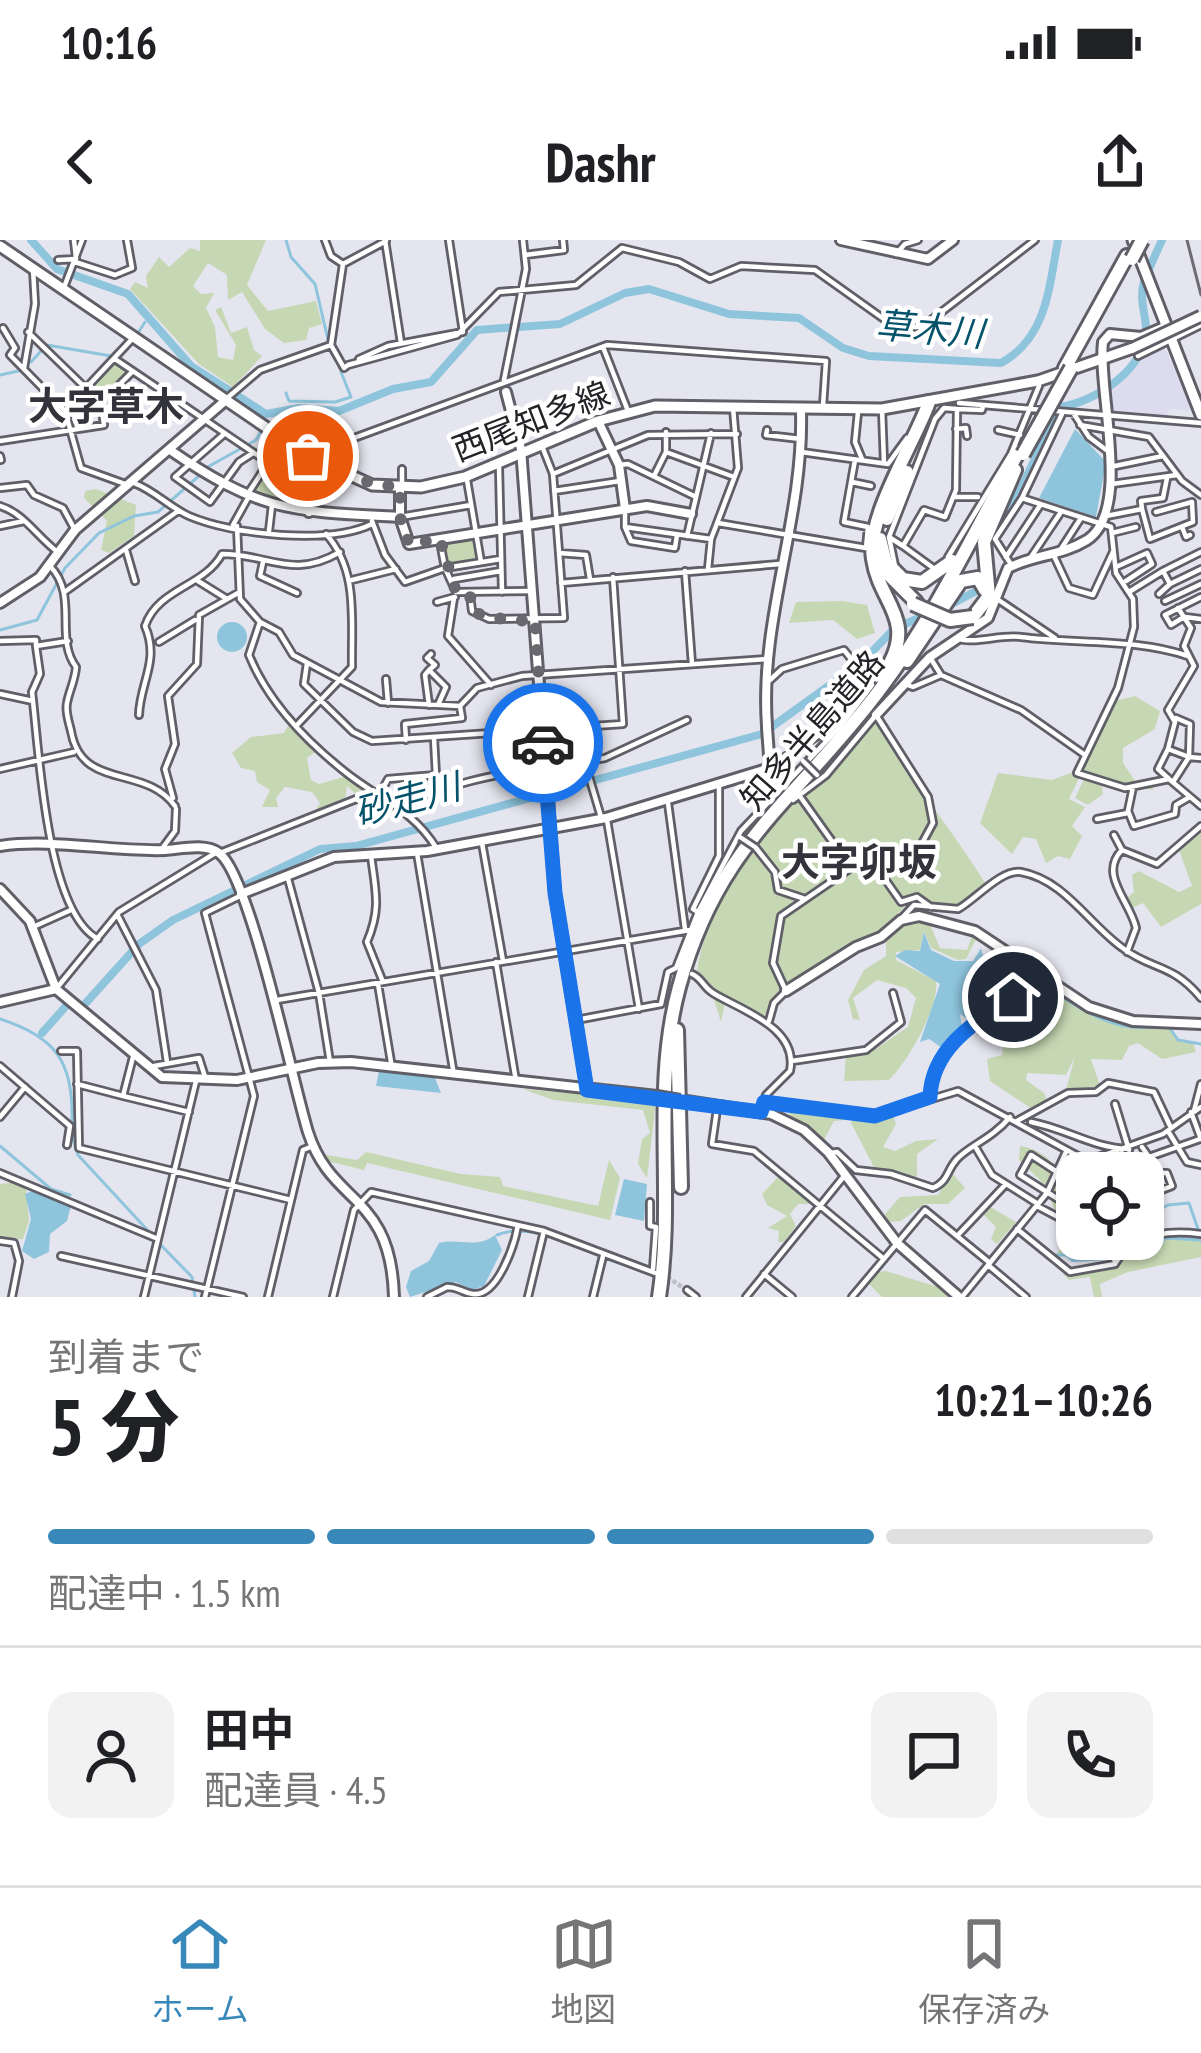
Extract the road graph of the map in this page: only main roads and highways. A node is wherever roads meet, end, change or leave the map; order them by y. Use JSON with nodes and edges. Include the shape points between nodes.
{"nodes":[{"id":1,"x":1137,"y":240,"type":"edge"},
{"id":2,"x":0,"y":246,"type":"edge"},
{"id":3,"x":1201,"y":321,"type":"edge"},
{"id":4,"x":1102,"y":365,"type":"junction"},
{"id":5,"x":932,"y":402,"type":"junction"},
{"id":6,"x":910,"y":405,"type":"junction"},
{"id":7,"x":924,"y":417,"type":"junction"},
{"id":8,"x":1201,"y":419,"type":"edge"},
{"id":9,"x":1021,"y":452,"type":"junction"},
{"id":10,"x":1015,"y":468,"type":"junction"},
{"id":11,"x":996,"y":491,"type":"junction"},
{"id":12,"x":883,"y":531,"type":"junction"},
{"id":13,"x":972,"y":616,"type":"junction"},
{"id":14,"x":907,"y":661,"type":"junction"},
{"id":15,"x":838,"y":738,"type":"junction"},
{"id":16,"x":676,"y":1029,"type":"junction"},
{"id":17,"x":681,"y":1187,"type":"dead end"},
{"id":18,"x":662,"y":1297,"type":"edge"}],
"edges":[{"from":1,"to":8,"type":"main road"},
{"from":1,"to":9,"type":"highway","name":"知多半島道路","bridge":true},
{"from":2,"to":6,"type":"main road","name":"西尾知多線","via":[[230,396],[263,426],[372,485],[465,477],[628,411]]},
{"from":3,"to":4,"type":"main road","name":"西尾知多線","bridge":true},
{"from":4,"to":5,"type":"main road","name":"西尾知多線"},
{"from":4,"to":5,"type":"main road","name":"西尾知多線","via":[[1039,386]]},
{"from":5,"to":6,"type":"main road","name":"西尾知多線"},
{"from":5,"to":7,"type":"highway"},
{"from":5,"to":12,"type":"highway"},
{"from":6,"to":7,"type":"highway"},
{"from":7,"to":12,"type":"highway"},
{"from":9,"to":10,"type":"highway","name":"知多半島道路"},
{"from":9,"to":11,"type":"highway","name":"知多半島道路"},
{"from":10,"to":13,"type":"highway","via":[[984,542],[988,596]]},
{"from":10,"to":14,"type":"highway","name":"知多半島道路"},
{"from":11,"to":12,"type":"highway","via":[[955,558],[922,582],[893,571]]},
{"from":11,"to":15,"type":"highway","name":"知多半島道路","via":[[898,664]]},
{"from":12,"to":13,"type":"highway","bridge":true,"via":[[883,574],[914,603],[950,620]]},
{"from":12,"to":15,"type":"highway","via":[[873,560],[896,610],[899,640]]},
{"from":13,"to":14,"type":"highway","via":[[986,594],[972,577],[954,588]]},
{"from":14,"to":16,"type":"highway","name":"知多半島道路","via":[[736,867],[701,938]]},
{"from":15,"to":18,"type":"highway","name":"知多半島道路","via":[[744,845],[686,962],[666,1066]]},
{"from":16,"to":17,"type":"highway"},
{"from":16,"to":18,"type":"highway","name":"知多半島道路"}]}
